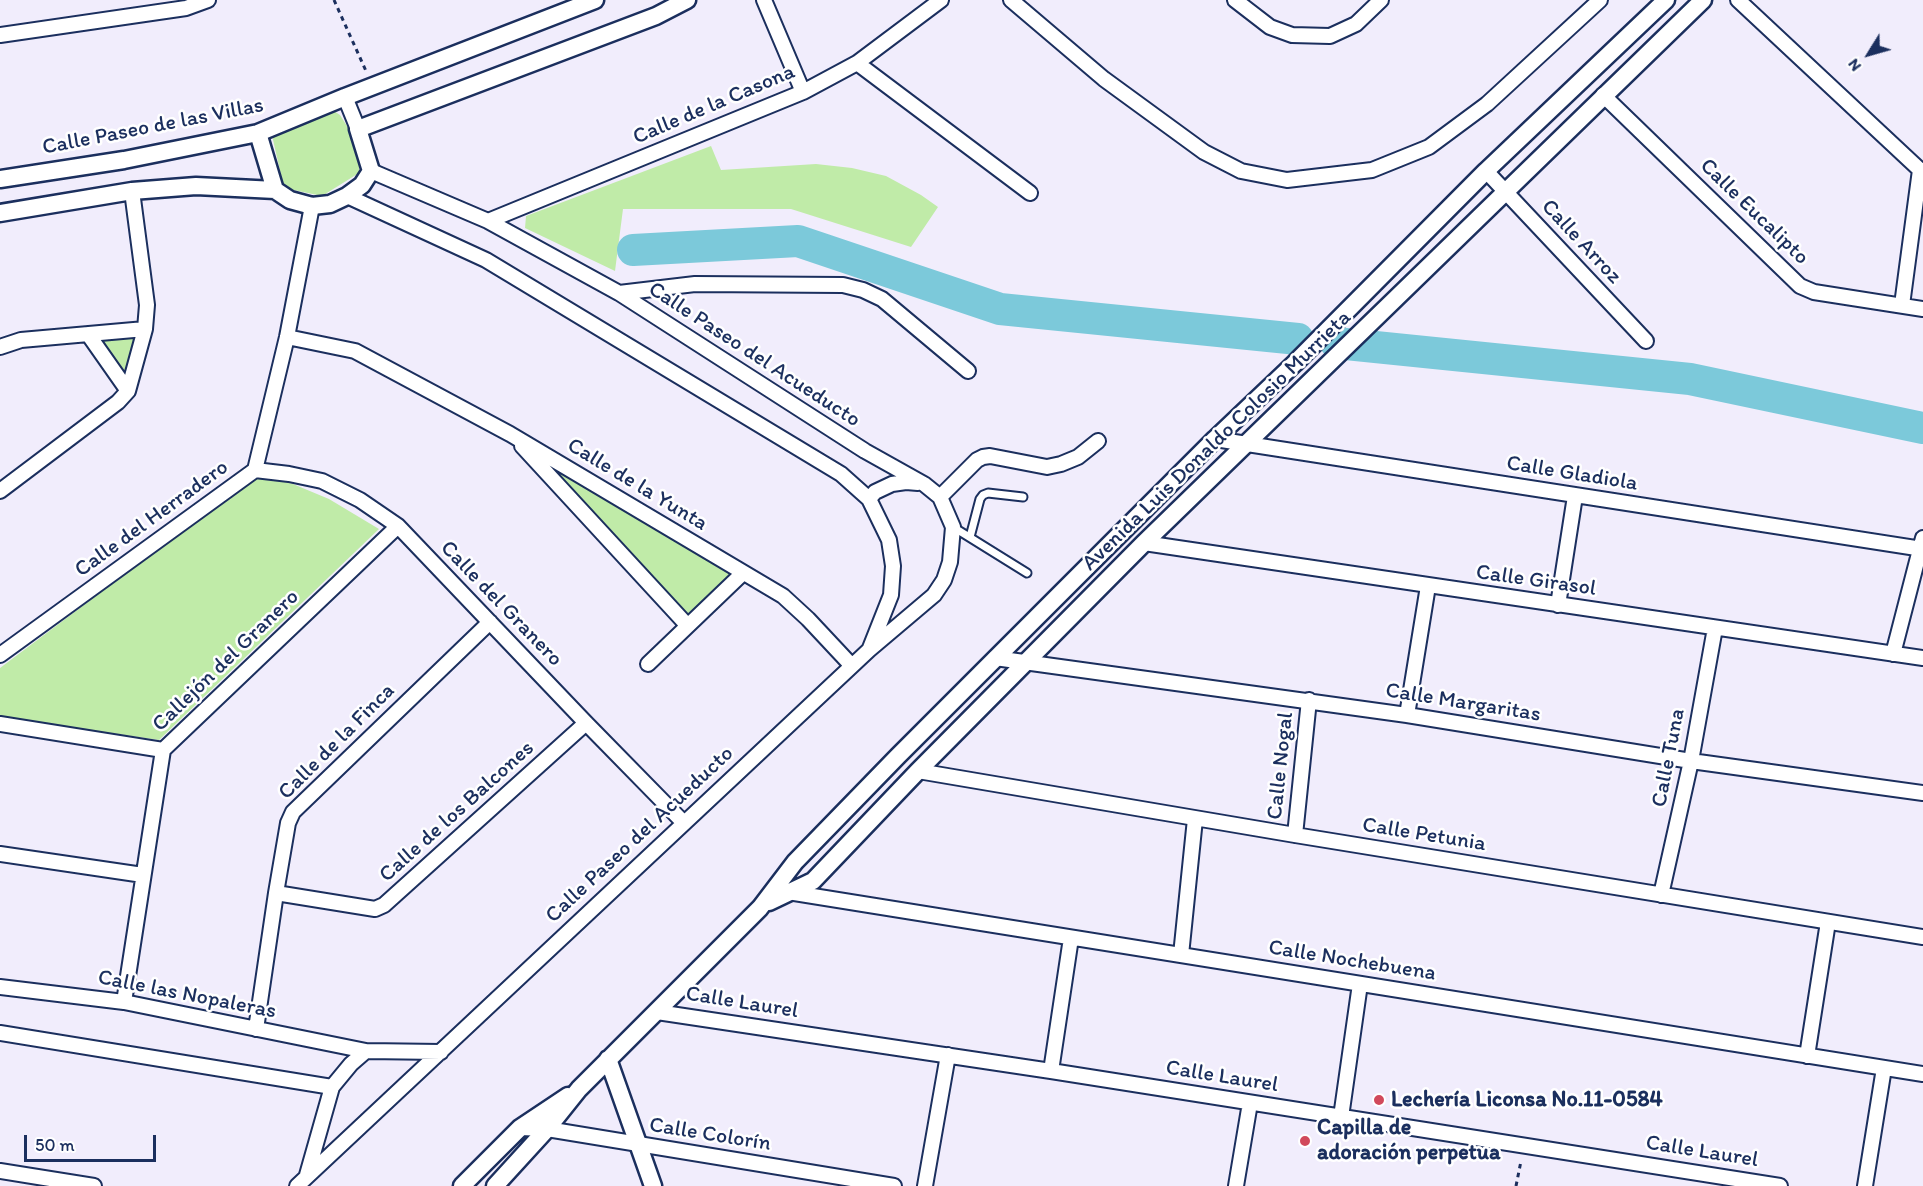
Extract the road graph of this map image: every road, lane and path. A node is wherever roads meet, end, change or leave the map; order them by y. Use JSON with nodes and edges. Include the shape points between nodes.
{"nodes":[{"id":1,"x":208,"y":0,"type":"edge"},
{"id":2,"x":334,"y":0,"type":"edge"},
{"id":3,"x":596,"y":0,"type":"edge"},
{"id":4,"x":687,"y":0,"type":"edge"},
{"id":5,"x":765,"y":0,"type":"edge"},
{"id":6,"x":941,"y":0,"type":"edge"},
{"id":7,"x":1011,"y":0,"type":"edge"},
{"id":8,"x":1235,"y":0,"type":"edge"},
{"id":9,"x":1381,"y":0,"type":"edge"},
{"id":10,"x":1600,"y":0,"type":"edge"},
{"id":11,"x":1666,"y":0,"type":"edge"},
{"id":12,"x":1703,"y":0,"type":"edge"},
{"id":13,"x":1738,"y":0,"type":"edge"},
{"id":14,"x":0,"y":35,"type":"edge"},
{"id":15,"x":857,"y":63,"type":"junction"},
{"id":16,"x":373,"y":86,"type":"junction"},
{"id":17,"x":803,"y":92,"type":"junction"},
{"id":18,"x":1604,"y":96,"type":"junction"},
{"id":19,"x":345,"y":97,"type":"junction"},
{"id":20,"x":358,"y":129,"type":"junction"},
{"id":21,"x":258,"y":133,"type":"junction"},
{"id":22,"x":1922,"y":170,"type":"edge"},
{"id":23,"x":371,"y":171,"type":"junction"},
{"id":24,"x":1486,"y":171,"type":"junction"},
{"id":25,"x":0,"y":179,"type":"edge"},
{"id":26,"x":275,"y":190,"type":"junction"},
{"id":27,"x":132,"y":191,"type":"junction"},
{"id":28,"x":1505,"y":191,"type":"junction"},
{"id":29,"x":1030,"y":194,"type":"dead end"},
{"id":30,"x":347,"y":196,"type":"junction"},
{"id":31,"x":312,"y":206,"type":"junction"},
{"id":32,"x":0,"y":213,"type":"edge"},
{"id":33,"x":488,"y":221,"type":"junction"},
{"id":34,"x":619,"y":293,"type":"junction"},
{"id":35,"x":1902,"y":305,"type":"junction"},
{"id":36,"x":1923,"y":309,"type":"edge"},
{"id":37,"x":145,"y":329,"type":"junction"},
{"id":38,"x":88,"y":334,"type":"junction"},
{"id":39,"x":287,"y":337,"type":"junction"},
{"id":40,"x":1646,"y":341,"type":"dead end"},
{"id":41,"x":0,"y":347,"type":"edge"},
{"id":42,"x":1295,"y":363,"type":"junction"},
{"id":43,"x":968,"y":370,"type":"dead end"},
{"id":44,"x":1316,"y":377,"type":"junction"},
{"id":45,"x":128,"y":391,"type":"junction"},
{"id":46,"x":510,"y":434,"type":"junction"},
{"id":47,"x":1215,"y":440,"type":"junction"},
{"id":48,"x":1098,"y":441,"type":"dead end"},
{"id":49,"x":1245,"y":443,"type":"junction"},
{"id":50,"x":255,"y":470,"type":"junction"},
{"id":51,"x":924,"y":484,"type":"junction"},
{"id":52,"x":0,"y":491,"type":"edge"},
{"id":53,"x":940,"y":496,"type":"junction"},
{"id":54,"x":1575,"y":496,"type":"junction"},
{"id":55,"x":1023,"y":497,"type":"dead end"},
{"id":56,"x":868,"y":499,"type":"junction"},
{"id":57,"x":398,"y":526,"type":"junction"},
{"id":58,"x":953,"y":527,"type":"junction"},
{"id":59,"x":970,"y":537,"type":"junction"},
{"id":60,"x":1144,"y":543,"type":"junction"},
{"id":61,"x":1922,"y":545,"type":"edge"},
{"id":62,"x":743,"y":573,"type":"junction"},
{"id":63,"x":1027,"y":573,"type":"dead end"},
{"id":64,"x":1428,"y":586,"type":"junction"},
{"id":65,"x":1558,"y":605,"type":"junction"},
{"id":66,"x":490,"y":622,"type":"junction"},
{"id":67,"x":687,"y":625,"type":"junction"},
{"id":68,"x":1715,"y":628,"type":"junction"},
{"id":69,"x":869,"y":650,"type":"junction"},
{"id":70,"x":1893,"y":654,"type":"junction"},
{"id":71,"x":0,"y":655,"type":"edge"},
{"id":72,"x":995,"y":658,"type":"junction"},
{"id":73,"x":1923,"y":658,"type":"edge"},
{"id":74,"x":1024,"y":663,"type":"junction"},
{"id":75,"x":648,"y":664,"type":"dead end"},
{"id":76,"x":852,"y":666,"type":"junction"},
{"id":77,"x":1309,"y":700,"type":"junction"},
{"id":78,"x":1407,"y":715,"type":"junction"},
{"id":79,"x":586,"y":723,"type":"junction"},
{"id":80,"x":0,"y":724,"type":"edge"},
{"id":81,"x":163,"y":750,"type":"junction"},
{"id":82,"x":1691,"y":761,"type":"junction"},
{"id":83,"x":918,"y":771,"type":"junction"},
{"id":84,"x":1923,"y":793,"type":"edge"},
{"id":85,"x":1195,"y":819,"type":"junction"},
{"id":86,"x":684,"y":823,"type":"junction"},
{"id":87,"x":1295,"y":836,"type":"junction"},
{"id":88,"x":0,"y":854,"type":"edge"},
{"id":89,"x":143,"y":875,"type":"junction"},
{"id":90,"x":781,"y":891,"type":"junction"},
{"id":91,"x":276,"y":893,"type":"junction"},
{"id":92,"x":1661,"y":895,"type":"junction"},
{"id":93,"x":1828,"y":922,"type":"junction"},
{"id":94,"x":1923,"y":937,"type":"edge"},
{"id":95,"x":1071,"y":938,"type":"junction"},
{"id":96,"x":1181,"y":955,"type":"junction"},
{"id":97,"x":1360,"y":984,"type":"junction"},
{"id":98,"x":0,"y":987,"type":"edge"},
{"id":99,"x":124,"y":1002,"type":"junction"},
{"id":100,"x":657,"y":1012,"type":"junction"},
{"id":101,"x":256,"y":1029,"type":"junction"},
{"id":102,"x":0,"y":1033,"type":"edge"},
{"id":103,"x":366,"y":1051,"type":"junction"},
{"id":104,"x":441,"y":1052,"type":"junction"},
{"id":105,"x":948,"y":1055,"type":"junction"},
{"id":106,"x":1807,"y":1056,"type":"junction"},
{"id":107,"x":608,"y":1059,"type":"junction"},
{"id":108,"x":1884,"y":1068,"type":"junction"},
{"id":109,"x":1051,"y":1071,"type":"junction"},
{"id":110,"x":1923,"y":1074,"type":"edge"},
{"id":111,"x":332,"y":1087,"type":"junction"},
{"id":112,"x":579,"y":1089,"type":"junction"},
{"id":113,"x":1250,"y":1103,"type":"junction"},
{"id":114,"x":1341,"y":1117,"type":"junction"},
{"id":115,"x":520,"y":1128,"type":"junction"},
{"id":116,"x":548,"y":1129,"type":"junction"},
{"id":117,"x":638,"y":1144,"type":"junction"},
{"id":118,"x":1523,"y":1145,"type":"junction"},
{"id":119,"x":0,"y":1171,"type":"edge"},
{"id":120,"x":27,"y":1181,"type":"edge"},
{"id":121,"x":302,"y":1181,"type":"edge"},
{"id":122,"x":94,"y":1186,"type":"edge"},
{"id":123,"x":462,"y":1186,"type":"edge"},
{"id":124,"x":495,"y":1186,"type":"edge"},
{"id":125,"x":653,"y":1186,"type":"edge"},
{"id":126,"x":894,"y":1186,"type":"edge"},
{"id":127,"x":925,"y":1186,"type":"edge"},
{"id":128,"x":1236,"y":1186,"type":"edge"},
{"id":129,"x":1516,"y":1186,"type":"edge"},
{"id":130,"x":1780,"y":1186,"type":"edge"},
{"id":131,"x":1865,"y":1186,"type":"edge"}],
"edges":[{"from":1,"to":14,"type":"street","via":[[186,8]]},
{"from":2,"to":16,"type":"path"},
{"from":3,"to":16,"type":"street","name":"Calle Paseo de las Villas"},
{"from":4,"to":20,"type":"street","via":[[656,16]]},
{"from":5,"to":17,"type":"street"},
{"from":6,"to":15,"type":"street","name":"Calle de la Casona"},
{"from":7,"to":10,"type":"street","via":[[1104,79],[1204,152],[1241,171],[1287,180],[1372,170],[1429,147],[1487,104]]},
{"from":8,"to":9,"type":"street","via":[[1270,27],[1292,35],[1330,36],[1356,24]]},
{"from":11,"to":24,"type":"street","name":"Avenida Luis Donaldo Colosio Murrieta"},
{"from":12,"to":18,"type":"street","name":"Avenida Luis Donaldo Colosio Murrieta"},
{"from":13,"to":22,"type":"street"},
{"from":15,"to":17,"type":"street","name":"Calle de la Casona"},
{"from":15,"to":29,"type":"street"},
{"from":16,"to":19,"type":"street","name":"Calle Paseo de las Villas"},
{"from":17,"to":33,"type":"street","name":"Calle de la Casona"},
{"from":18,"to":28,"type":"street","name":"Avenida Luis Donaldo Colosio Murrieta"},
{"from":18,"to":35,"type":"street","name":"Calle Eucalipto","via":[[1800,286],[1814,292]]},
{"from":19,"to":20,"type":"street"},
{"from":19,"to":21,"type":"street","name":"Calle Paseo de las Villas"},
{"from":20,"to":23,"type":"street"},
{"from":21,"to":25,"type":"street","name":"Calle Paseo de las Villas","via":[[124,160]]},
{"from":21,"to":26,"type":"street"},
{"from":22,"to":35,"type":"street"},
{"from":23,"to":30,"type":"street","via":[[362,185]]},
{"from":23,"to":33,"type":"street","name":"Calle Paseo del Acueducto"},
{"from":24,"to":28,"type":"street","name":"Calle Arroz"},
{"from":24,"to":42,"type":"street","name":"Avenida Luis Donaldo Colosio Murrieta"},
{"from":26,"to":27,"type":"street","via":[[196,186]]},
{"from":26,"to":31,"type":"street"},
{"from":27,"to":32,"type":"street"},
{"from":27,"to":37,"type":"street","via":[[147,304]]},
{"from":28,"to":40,"type":"street","name":"Calle Arroz"},
{"from":28,"to":44,"type":"street","name":"Avenida Luis Donaldo Colosio Murrieta"},
{"from":30,"to":31,"type":"street","via":[[330,204]]},
{"from":30,"to":56,"type":"street","name":"Calle Paseo del Acueducto","via":[[486,260],[841,474]]},
{"from":31,"to":39,"type":"street","name":"Calle del Herradero"},
{"from":33,"to":34,"type":"street","name":"Calle Paseo del Acueducto"},
{"from":34,"to":43,"type":"street","via":[[695,285],[843,285],[882,298]]},
{"from":34,"to":51,"type":"street","name":"Calle Paseo del Acueducto","via":[[865,451]]},
{"from":35,"to":36,"type":"street","name":"Calle Eucalipto"},
{"from":37,"to":38,"type":"street"},
{"from":37,"to":45,"type":"street"},
{"from":38,"to":41,"type":"street","via":[[21,340]]},
{"from":38,"to":45,"type":"street"},
{"from":39,"to":46,"type":"street","name":"Calle de la Yunta","via":[[355,351]]},
{"from":39,"to":50,"type":"street","name":"Calle del Herradero"},
{"from":42,"to":44,"type":"street"},
{"from":42,"to":47,"type":"street","name":"Avenida Luis Donaldo Colosio Murrieta"},
{"from":44,"to":49,"type":"street","name":"Avenida Luis Donaldo Colosio Murrieta"},
{"from":45,"to":52,"type":"street"},
{"from":46,"to":62,"type":"street","name":"Calle de la Yunta"},
{"from":46,"to":67,"type":"street","name":"Calle de la Yunta"},
{"from":47,"to":49,"type":"street","name":"Calle Gladiola"},
{"from":47,"to":72,"type":"street","name":"Avenida Luis Donaldo Colosio Murrieta"},
{"from":48,"to":53,"type":"street","via":[[1077,457],[1047,467],[983,457]]},
{"from":49,"to":54,"type":"street","name":"Calle Gladiola"},
{"from":49,"to":60,"type":"street","name":"Avenida Luis Donaldo Colosio Murrieta"},
{"from":50,"to":57,"type":"street","name":"Calle del Granero","via":[[322,481],[360,500]]},
{"from":50,"to":71,"type":"street","name":"Calle del Herradero"},
{"from":51,"to":53,"type":"street","name":"Calle Paseo del Acueducto"},
{"from":51,"to":56,"type":"street","via":[[892,484]]},
{"from":53,"to":58,"type":"street","name":"Calle Paseo del Acueducto"},
{"from":54,"to":61,"type":"street","name":"Calle Gladiola"},
{"from":54,"to":65,"type":"street"},
{"from":55,"to":59,"type":"lane","via":[[983,495]]},
{"from":56,"to":69,"type":"street","name":"Calle Paseo del Acueducto","via":[[889,540],[893,566],[891,595]]},
{"from":57,"to":66,"type":"street","name":"Calle del Granero"},
{"from":57,"to":81,"type":"street","name":"Callejón del Granero"},
{"from":58,"to":59,"type":"lane"},
{"from":58,"to":69,"type":"street","name":"Calle Paseo del Acueducto","via":[[950,562],[934,595]]},
{"from":59,"to":63,"type":"lane"},
{"from":60,"to":64,"type":"street","name":"Calle Girasol"},
{"from":60,"to":74,"type":"street","name":"Avenida Luis Donaldo Colosio Murrieta"},
{"from":61,"to":70,"type":"street"},
{"from":62,"to":67,"type":"street"},
{"from":62,"to":76,"type":"street","name":"Calle de la Yunta","via":[[783,596]]},
{"from":64,"to":65,"type":"street","name":"Calle Girasol"},
{"from":64,"to":78,"type":"street"},
{"from":65,"to":68,"type":"street","name":"Calle Girasol"},
{"from":66,"to":79,"type":"street","name":"Calle del Granero"},
{"from":66,"to":91,"type":"street","name":"Calle de la Finca","via":[[292,812]]},
{"from":67,"to":75,"type":"street"},
{"from":68,"to":70,"type":"street","name":"Calle Girasol"},
{"from":68,"to":82,"type":"street","name":"Calle Tuna"},
{"from":69,"to":76,"type":"street","name":"Calle Paseo del Acueducto"},
{"from":70,"to":73,"type":"street","name":"Calle Girasol"},
{"from":72,"to":74,"type":"street","name":"Calle Margaritas"},
{"from":72,"to":90,"type":"street","name":"Avenida Luis Donaldo Colosio Murrieta","via":[[795,862]]},
{"from":74,"to":77,"type":"street","name":"Calle Margaritas"},
{"from":74,"to":83,"type":"street","name":"Avenida Luis Donaldo Colosio Murrieta"},
{"from":76,"to":86,"type":"street","name":"Calle Paseo del Acueducto"},
{"from":77,"to":78,"type":"street","name":"Calle Margaritas"},
{"from":77,"to":87,"type":"street","name":"Calle Nogal"},
{"from":78,"to":82,"type":"street","name":"Calle Margaritas"},
{"from":79,"to":86,"type":"street","name":"Calle del Granero"},
{"from":79,"to":91,"type":"street","name":"Calle de los Balcones","via":[[384,905],[375,909]]},
{"from":80,"to":81,"type":"street"},
{"from":81,"to":89,"type":"street","name":"Callejón del Granero"},
{"from":82,"to":84,"type":"street","name":"Calle Margaritas"},
{"from":82,"to":92,"type":"street","name":"Calle Tuna"},
{"from":83,"to":85,"type":"street","name":"Calle Petunia"},
{"from":83,"to":90,"type":"street","name":"Avenida Luis Donaldo Colosio Murrieta","via":[[813,881]]},
{"from":85,"to":87,"type":"street","name":"Calle Petunia"},
{"from":85,"to":96,"type":"street"},
{"from":86,"to":104,"type":"street","name":"Calle Paseo del Acueducto"},
{"from":87,"to":92,"type":"street","name":"Calle Petunia"},
{"from":88,"to":89,"type":"street"},
{"from":89,"to":99,"type":"street","name":"Callejón del Granero"},
{"from":90,"to":95,"type":"street","name":"Calle Nochebuena"},
{"from":90,"to":100,"type":"street","name":"Avenida Luis Donaldo Colosio Murrieta"},
{"from":91,"to":101,"type":"street","name":"Calle de la Finca"},
{"from":92,"to":93,"type":"street","name":"Calle Petunia"},
{"from":93,"to":94,"type":"street","name":"Calle Petunia"},
{"from":93,"to":106,"type":"street"},
{"from":95,"to":96,"type":"street","name":"Calle Nochebuena"},
{"from":95,"to":109,"type":"street"},
{"from":96,"to":97,"type":"street","name":"Calle Nochebuena"},
{"from":97,"to":106,"type":"street","name":"Calle Nochebuena"},
{"from":97,"to":114,"type":"street"},
{"from":98,"to":99,"type":"street","name":"Calle las Nopaleras"},
{"from":99,"to":101,"type":"street","name":"Calle las Nopaleras"},
{"from":100,"to":105,"type":"street","name":"Calle Laurel"},
{"from":100,"to":107,"type":"street","name":"Avenida Luis Donaldo Colosio Murrieta"},
{"from":101,"to":103,"type":"street","name":"Calle las Nopaleras"},
{"from":102,"to":111,"type":"street"},
{"from":103,"to":104,"type":"street"},
{"from":103,"to":111,"type":"street","name":"Calle Paseo del Acueducto"},
{"from":104,"to":121,"type":"street","name":"Calle Paseo del Acueducto"},
{"from":105,"to":109,"type":"street","name":"Calle Laurel"},
{"from":105,"to":127,"type":"street"},
{"from":106,"to":108,"type":"street","name":"Calle Nochebuena"},
{"from":107,"to":112,"type":"street","name":"Avenida Luis Donaldo Colosio Murrieta"},
{"from":107,"to":117,"type":"street"},
{"from":108,"to":110,"type":"street","name":"Calle Nochebuena"},
{"from":108,"to":131,"type":"street"},
{"from":109,"to":113,"type":"street","name":"Calle Laurel"},
{"from":111,"to":121,"type":"street","name":"Calle Paseo del Acueducto"},
{"from":112,"to":115,"type":"street","name":"Avenida Luis Donaldo Colosio Murrieta"},
{"from":112,"to":116,"type":"street","name":"Avenida Luis Donaldo Colosio Murrieta"},
{"from":113,"to":114,"type":"street","name":"Calle Laurel"},
{"from":113,"to":128,"type":"street"},
{"from":114,"to":118,"type":"street","name":"Calle Laurel"},
{"from":115,"to":116,"type":"street","name":"Calle Colorín"},
{"from":115,"to":123,"type":"street","name":"Avenida Luis Donaldo Colosio Murrieta"},
{"from":116,"to":117,"type":"street","name":"Calle Colorín"},
{"from":116,"to":124,"type":"street","name":"Avenida Luis Donaldo Colosio Murrieta"},
{"from":117,"to":125,"type":"street"},
{"from":117,"to":126,"type":"street","name":"Calle Colorín"},
{"from":118,"to":129,"type":"path"},
{"from":118,"to":130,"type":"street","name":"Calle Laurel"},
{"from":119,"to":120,"type":"street"},
{"from":120,"to":122,"type":"street"}]}
